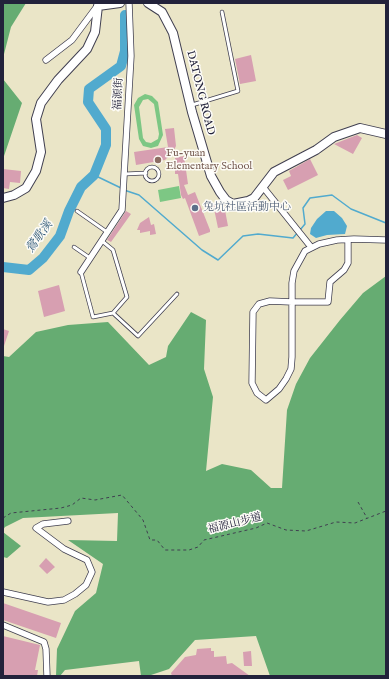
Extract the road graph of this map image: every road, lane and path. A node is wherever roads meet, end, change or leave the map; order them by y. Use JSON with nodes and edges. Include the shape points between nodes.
{"nodes":[{"id":1,"x":120,"y":3,"type":"edge"},
{"id":2,"x":129,"y":3,"type":"edge"},
{"id":3,"x":148,"y":3,"type":"edge"},
{"id":4,"x":98,"y":5,"type":"edge"},
{"id":5,"x":222,"y":12,"type":"dead end"},
{"id":6,"x":46,"y":60,"type":"dead end"},
{"id":7,"x":190,"y":106,"type":"junction"},
{"id":8,"x":386,"y":134,"type":"edge"},
{"id":9,"x":146,"y":173,"type":"junction"},
{"id":10,"x":125,"y":174,"type":"junction"},
{"id":11,"x":263,"y":187,"type":"junction"},
{"id":12,"x":3,"y":198,"type":"edge"},
{"id":13,"x":78,"y":211,"type":"dead end"},
{"id":14,"x":108,"y":232,"type":"junction"},
{"id":15,"x":348,"y":240,"type":"junction"},
{"id":16,"x":386,"y":240,"type":"edge"},
{"id":17,"x":102,"y":241,"type":"junction"},
{"id":18,"x":74,"y":247,"type":"dead end"},
{"id":19,"x":311,"y":247,"type":"junction"},
{"id":20,"x":90,"y":258,"type":"junction"},
{"id":21,"x":81,"y":272,"type":"joint"},
{"id":22,"x":177,"y":294,"type":"dead end"},
{"id":23,"x":292,"y":302,"type":"junction"},
{"id":24,"x":113,"y":313,"type":"junction"},
{"id":25,"x":358,"y":502,"type":"dead end"},
{"id":26,"x":386,"y":511,"type":"edge"},
{"id":27,"x":3,"y":518,"type":"edge"},
{"id":28,"x":368,"y":519,"type":"junction"},
{"id":29,"x":68,"y":521,"type":"dead end"},
{"id":30,"x":3,"y":592,"type":"edge"},
{"id":31,"x":3,"y":625,"type":"edge"},
{"id":32,"x":47,"y":676,"type":"edge"}],
"edges":[{"from":1,"to":4,"type":"street"},
{"from":2,"to":10,"type":"street","name":"福源街","via":[[131,56]]},
{"from":3,"to":7,"type":"street","name":"DATONG ROAD","via":[[162,12],[173,33]]},
{"from":4,"to":6,"type":"street","via":[[72,40]]},
{"from":4,"to":12,"type":"street","via":[[95,32],[88,49],[58,80],[41,103],[36,119],[41,152],[36,171],[26,188]]},
{"from":5,"to":7,"type":"lane","via":[[238,91]]},
{"from":7,"to":11,"type":"street","name":"DATONG ROAD","via":[[212,176],[226,200],[233,204],[248,202]]},
{"from":8,"to":11,"type":"street","name":"DATONG ROAD","via":[[360,128],[334,137],[316,150],[278,169]]},
{"from":9,"to":9,"type":"lane","via":[[148,179],[152,180],[156,179],[159,173],[156,168],[151,167]]},
{"from":9,"to":10,"type":"lane"},
{"from":10,"to":14,"type":"street","name":"福源街","via":[[122,210]]},
{"from":11,"to":19,"type":"street"},
{"from":13,"to":14,"type":"lane"},
{"from":14,"to":17,"type":"street","name":"福源街"},
{"from":15,"to":16,"type":"street"},
{"from":15,"to":19,"type":"street"},
{"from":15,"to":23,"type":"street","via":[[348,263],[330,282],[328,302]]},
{"from":17,"to":20,"type":"street","name":"福源街"},
{"from":17,"to":24,"type":"lane","via":[[113,250],[127,297]]},
{"from":18,"to":20,"type":"lane"},
{"from":19,"to":23,"type":"street","via":[[299,260],[294,271]]},
{"from":20,"to":21,"type":"street","name":"福源街"},
{"from":21,"to":24,"type":"lane","via":[[93,317]]},
{"from":22,"to":24,"type":"lane","via":[[138,336]]},
{"from":23,"to":23,"type":"street","via":[[264,302],[253,312],[252,383],[257,393],[266,400],[279,388],[291,369]]},
{"from":25,"to":28,"type":"path"},
{"from":26,"to":28,"type":"path","name":"福源山步道"},
{"from":27,"to":28,"type":"path","name":"福源山步道","via":[[11,513],[61,508],[72,505],[81,498],[95,500],[122,495],[143,520],[150,540],[157,540],[165,550],[189,550],[198,547],[204,540],[267,523],[286,530],[306,531],[336,522],[355,523]]},
{"from":29,"to":30,"type":"street","via":[[43,524],[36,528],[64,549],[87,560],[92,572],[86,584],[64,600],[48,602]]},
{"from":31,"to":32,"type":"street","via":[[44,642]]}]}
